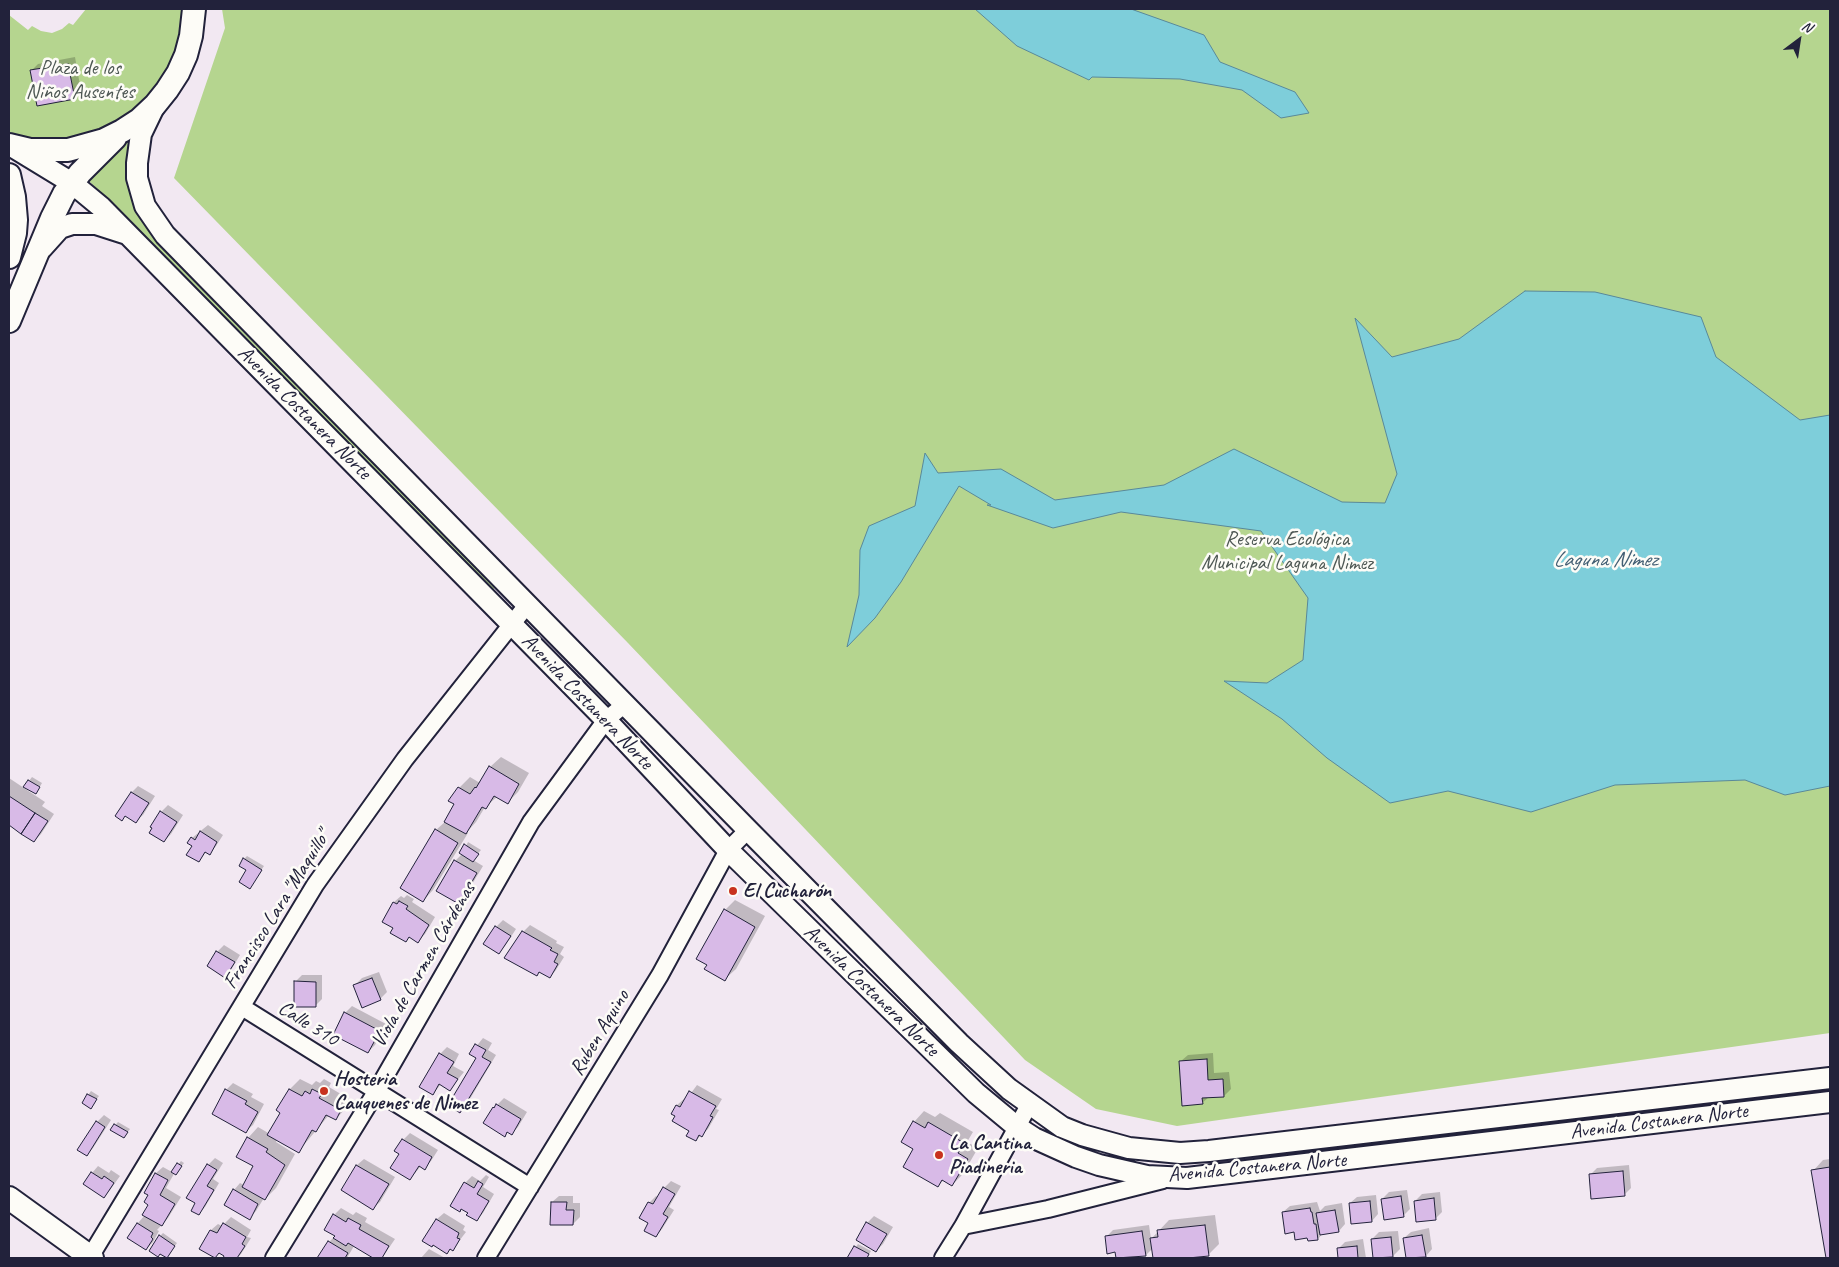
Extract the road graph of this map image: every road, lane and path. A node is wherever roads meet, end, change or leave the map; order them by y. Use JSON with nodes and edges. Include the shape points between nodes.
{"nodes":[{"id":1,"x":194,"y":9,"type":"edge"},
{"id":2,"x":155,"y":105,"type":"junction"},
{"id":3,"x":122,"y":132,"type":"junction"},
{"id":4,"x":10,"y":146,"type":"edge"},
{"id":5,"x":9,"y":175,"type":"edge"},
{"id":6,"x":72,"y":183,"type":"junction"},
{"id":7,"x":129,"y":234,"type":"junction"},
{"id":8,"x":37,"y":254,"type":"junction"},
{"id":9,"x":9,"y":257,"type":"edge"},
{"id":10,"x":9,"y":321,"type":"edge"},
{"id":11,"x":527,"y":605,"type":"junction"},
{"id":12,"x":512,"y":624,"type":"junction"},
{"id":13,"x":625,"y":704,"type":"junction"},
{"id":14,"x":606,"y":720,"type":"junction"},
{"id":15,"x":748,"y":830,"type":"junction"},
{"id":16,"x":728,"y":850,"type":"junction"},
{"id":17,"x":242,"y":1007,"type":"junction"},
{"id":18,"x":1830,"y":1078,"type":"edge"},
{"id":19,"x":376,"y":1092,"type":"junction"},
{"id":20,"x":1830,"y":1102,"type":"edge"},
{"id":21,"x":1029,"y":1105,"type":"junction"},
{"id":22,"x":1016,"y":1127,"type":"junction"},
{"id":23,"x":1170,"y":1178,"type":"junction"},
{"id":24,"x":530,"y":1187,"type":"junction"},
{"id":25,"x":9,"y":1198,"type":"edge"},
{"id":26,"x":963,"y":1226,"type":"junction"},
{"id":27,"x":91,"y":1258,"type":"edge"},
{"id":28,"x":274,"y":1258,"type":"edge"},
{"id":29,"x":486,"y":1258,"type":"edge"},
{"id":30,"x":943,"y":1258,"type":"edge"}],
"edges":[{"from":1,"to":2,"type":"main road","via":[[186,55],[168,90]]},
{"from":2,"to":3,"type":"main road"},
{"from":2,"to":11,"type":"street","name":"Avenida Costanera Norte","via":[[141,134],[136,163],[140,192],[158,226]]},
{"from":3,"to":4,"type":"main road","via":[[68,150]]},
{"from":3,"to":6,"type":"main road"},
{"from":4,"to":6,"type":"street","name":"Avenida Costanera Norte"},
{"from":5,"to":9,"type":"main road","via":[[16,220]]},
{"from":6,"to":7,"type":"street","name":"Avenida Costanera Norte"},
{"from":6,"to":8,"type":"main road","via":[[58,205]]},
{"from":7,"to":8,"type":"street","via":[[96,224],[72,224],[55,232]]},
{"from":7,"to":12,"type":"street","name":"Avenida Costanera Norte"},
{"from":8,"to":10,"type":"main road"},
{"from":11,"to":12,"type":"street","name":"Francisco Lara \"Maquillo\""},
{"from":11,"to":13,"type":"street","name":"Avenida Costanera Norte"},
{"from":12,"to":14,"type":"street","name":"Avenida Costanera Norte"},
{"from":12,"to":17,"type":"street","name":"Francisco Lara \"Maquillo\"","via":[[405,759],[315,885]]},
{"from":13,"to":14,"type":"street","name":"Viola de Carmen Cárdenas"},
{"from":13,"to":15,"type":"street","name":"Avenida Costanera Norte"},
{"from":14,"to":16,"type":"street","name":"Avenida Costanera Norte"},
{"from":14,"to":19,"type":"street","name":"Viola de Carmen Cárdenas","via":[[531,822]]},
{"from":15,"to":16,"type":"street","name":"Ruben Aquino"},
{"from":15,"to":21,"type":"street","name":"Avenida Costanera Norte","via":[[975,1059]]},
{"from":16,"to":22,"type":"street","name":"Avenida Costanera Norte","via":[[963,1081]]},
{"from":16,"to":24,"type":"street","name":"Ruben Aquino","via":[[660,975]]},
{"from":17,"to":19,"type":"street","name":"Calle 310"},
{"from":17,"to":27,"type":"street","name":"Francisco Lara \"Maquillo\""},
{"from":18,"to":21,"type":"street","name":"Avenida Costanera Norte","via":[[1180,1153],[1128,1148],[1096,1140],[1062,1126]]},
{"from":19,"to":24,"type":"street","name":"Calle 310"},
{"from":19,"to":28,"type":"street","name":"Viola de Carmen Cárdenas"},
{"from":20,"to":23,"type":"street","name":"Avenida Costanera Norte"},
{"from":21,"to":22,"type":"street"},
{"from":22,"to":23,"type":"street","name":"Avenida Costanera Norte","via":[[1054,1148],[1091,1162],[1147,1176]]},
{"from":22,"to":26,"type":"street"},
{"from":23,"to":26,"type":"street","via":[[1048,1209]]},
{"from":24,"to":29,"type":"street","name":"Ruben Aquino"},
{"from":25,"to":27,"type":"main road"},
{"from":26,"to":30,"type":"street"}]}
